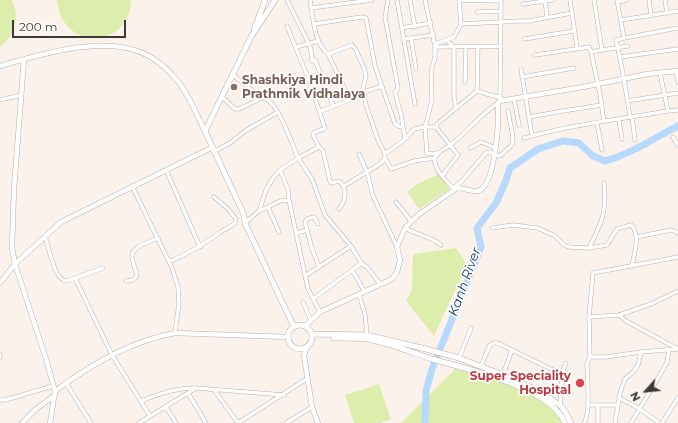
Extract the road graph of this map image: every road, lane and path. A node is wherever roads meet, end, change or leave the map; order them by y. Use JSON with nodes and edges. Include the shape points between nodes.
{"nodes":[{"id":1,"x":265,"y":0,"type":"edge"},
{"id":2,"x":276,"y":0,"type":"edge"},
{"id":3,"x":287,"y":0,"type":"edge"},
{"id":4,"x":310,"y":0,"type":"edge"},
{"id":5,"x":372,"y":0,"type":"edge"},
{"id":6,"x":382,"y":0,"type":"edge"},
{"id":7,"x":388,"y":0,"type":"edge"},
{"id":8,"x":397,"y":0,"type":"edge"},
{"id":9,"x":410,"y":0,"type":"edge"},
{"id":10,"x":425,"y":0,"type":"edge"},
{"id":11,"x":459,"y":0,"type":"edge"},
{"id":12,"x":501,"y":0,"type":"edge"},
{"id":13,"x":553,"y":0,"type":"edge"},
{"id":14,"x":570,"y":0,"type":"edge"},
{"id":15,"x":594,"y":0,"type":"edge"},
{"id":16,"x":627,"y":0,"type":"edge"},
{"id":17,"x":649,"y":0,"type":"edge"},
{"id":18,"x":665,"y":0,"type":"edge"},
{"id":19,"x":545,"y":1,"type":"edge"},
{"id":20,"x":617,"y":1,"type":"edge"},
{"id":21,"x":523,"y":4,"type":"dead end"},
{"id":22,"x":311,"y":8,"type":"junction"},
{"id":23,"x":501,"y":11,"type":"junction"},
{"id":24,"x":678,"y":11,"type":"edge"},
{"id":25,"x":477,"y":12,"type":"dead end"},
{"id":26,"x":572,"y":13,"type":"junction"},
{"id":27,"x":667,"y":13,"type":"junction"},
{"id":28,"x":651,"y":15,"type":"junction"},
{"id":29,"x":547,"y":17,"type":"junction"},
{"id":30,"x":621,"y":20,"type":"junction"},
{"id":31,"x":501,"y":22,"type":"junction"},
{"id":32,"x":431,"y":23,"type":"junction"},
{"id":33,"x":314,"y":24,"type":"junction"},
{"id":34,"x":461,"y":24,"type":"junction"},
{"id":35,"x":287,"y":26,"type":"dead end"},
{"id":36,"x":415,"y":27,"type":"junction"},
{"id":37,"x":401,"y":28,"type":"junction"},
{"id":38,"x":678,"y":28,"type":"edge"},
{"id":39,"x":574,"y":31,"type":"junction"},
{"id":40,"x":434,"y":35,"type":"junction"},
{"id":41,"x":251,"y":37,"type":"junction"},
{"id":42,"x":411,"y":38,"type":"junction"},
{"id":43,"x":624,"y":38,"type":"junction"},
{"id":44,"x":403,"y":39,"type":"junction"},
{"id":45,"x":524,"y":39,"type":"dead end"},
{"id":46,"x":446,"y":40,"type":"junction"},
{"id":47,"x":318,"y":41,"type":"junction"},
{"id":48,"x":309,"y":44,"type":"junction"},
{"id":49,"x":435,"y":45,"type":"junction"},
{"id":50,"x":466,"y":46,"type":"junction"},
{"id":51,"x":478,"y":46,"type":"junction"},
{"id":52,"x":501,"y":46,"type":"junction"},
{"id":53,"x":628,"y":46,"type":"dead end"},
{"id":54,"x":296,"y":47,"type":"junction"},
{"id":55,"x":454,"y":47,"type":"junction"},
{"id":56,"x":577,"y":48,"type":"junction"},
{"id":57,"x":618,"y":48,"type":"junction"},
{"id":58,"x":678,"y":49,"type":"edge"},
{"id":59,"x":602,"y":50,"type":"junction"},
{"id":60,"x":591,"y":52,"type":"junction"},
{"id":61,"x":328,"y":54,"type":"junction"},
{"id":62,"x":535,"y":55,"type":"dead end"},
{"id":63,"x":620,"y":57,"type":"junction"},
{"id":64,"x":24,"y":59,"type":"junction"},
{"id":65,"x":0,"y":66,"type":"edge"},
{"id":66,"x":574,"y":68,"type":"dead end"},
{"id":67,"x":416,"y":69,"type":"dead end"},
{"id":68,"x":522,"y":69,"type":"dead end"},
{"id":69,"x":677,"y":71,"type":"edge"},
{"id":70,"x":660,"y":73,"type":"junction"},
{"id":71,"x":233,"y":75,"type":"junction"},
{"id":72,"x":522,"y":77,"type":"junction"},
{"id":73,"x":623,"y":78,"type":"junction"},
{"id":74,"x":465,"y":82,"type":"dead end"},
{"id":75,"x":678,"y":82,"type":"edge"},
{"id":76,"x":598,"y":84,"type":"junction"},
{"id":77,"x":382,"y":86,"type":"junction"},
{"id":78,"x":477,"y":91,"type":"junction"},
{"id":79,"x":364,"y":92,"type":"junction"},
{"id":80,"x":678,"y":93,"type":"edge"},
{"id":81,"x":21,"y":95,"type":"junction"},
{"id":82,"x":663,"y":95,"type":"junction"},
{"id":83,"x":525,"y":96,"type":"junction"},
{"id":84,"x":222,"y":97,"type":"junction"},
{"id":85,"x":262,"y":98,"type":"junction"},
{"id":86,"x":514,"y":99,"type":"junction"},
{"id":87,"x":0,"y":100,"type":"edge"},
{"id":88,"x":500,"y":101,"type":"junction"},
{"id":89,"x":627,"y":101,"type":"junction"},
{"id":90,"x":415,"y":104,"type":"dead end"},
{"id":91,"x":333,"y":106,"type":"junction"},
{"id":92,"x":602,"y":106,"type":"junction"},
{"id":93,"x":456,"y":109,"type":"junction"},
{"id":94,"x":678,"y":110,"type":"edge"},
{"id":95,"x":508,"y":111,"type":"dead end"},
{"id":96,"x":668,"y":111,"type":"junction"},
{"id":97,"x":278,"y":112,"type":"junction"},
{"id":98,"x":321,"y":112,"type":"junction"},
{"id":99,"x":529,"y":117,"type":"junction"},
{"id":100,"x":631,"y":117,"type":"junction"},
{"id":101,"x":618,"y":120,"type":"junction"},
{"id":102,"x":604,"y":122,"type":"junction"},
{"id":103,"x":597,"y":123,"type":"junction"},
{"id":104,"x":519,"y":125,"type":"dead end"},
{"id":105,"x":403,"y":127,"type":"junction"},
{"id":106,"x":425,"y":127,"type":"junction"},
{"id":107,"x":436,"y":127,"type":"junction"},
{"id":108,"x":204,"y":131,"type":"junction"},
{"id":109,"x":532,"y":136,"type":"junction"},
{"id":110,"x":673,"y":137,"type":"dead end"},
{"id":111,"x":524,"y":138,"type":"dead end"},
{"id":112,"x":405,"y":139,"type":"junction"},
{"id":113,"x":622,"y":139,"type":"dead end"},
{"id":114,"x":636,"y":140,"type":"dead end"},
{"id":115,"x":318,"y":145,"type":"junction"},
{"id":116,"x":450,"y":145,"type":"junction"},
{"id":117,"x":678,"y":145,"type":"edge"},
{"id":118,"x":470,"y":148,"type":"dead end"},
{"id":119,"x":496,"y":148,"type":"junction"},
{"id":120,"x":212,"y":150,"type":"junction"},
{"id":121,"x":602,"y":150,"type":"dead end"},
{"id":122,"x":437,"y":153,"type":"junction"},
{"id":123,"x":359,"y":154,"type":"dead end"},
{"id":124,"x":385,"y":156,"type":"junction"},
{"id":125,"x":494,"y":156,"type":"junction"},
{"id":126,"x":298,"y":158,"type":"junction"},
{"id":127,"x":435,"y":158,"type":"junction"},
{"id":128,"x":166,"y":170,"type":"junction"},
{"id":129,"x":280,"y":170,"type":"junction"},
{"id":130,"x":367,"y":172,"type":"junction"},
{"id":131,"x":442,"y":176,"type":"junction"},
{"id":132,"x":604,"y":183,"type":"dead end"},
{"id":133,"x":132,"y":186,"type":"junction"},
{"id":134,"x":344,"y":186,"type":"junction"},
{"id":135,"x":453,"y":189,"type":"junction"},
{"id":136,"x":214,"y":197,"type":"dead end"},
{"id":137,"x":289,"y":200,"type":"junction"},
{"id":138,"x":396,"y":202,"type":"dead end"},
{"id":139,"x":268,"y":207,"type":"junction"},
{"id":140,"x":339,"y":209,"type":"dead end"},
{"id":141,"x":259,"y":211,"type":"junction"},
{"id":142,"x":411,"y":221,"type":"junction"},
{"id":143,"x":245,"y":223,"type":"junction"},
{"id":144,"x":318,"y":224,"type":"dead end"},
{"id":145,"x":405,"y":228,"type":"junction"},
{"id":146,"x":492,"y":228,"type":"dead end"},
{"id":147,"x":307,"y":230,"type":"junction"},
{"id":148,"x":279,"y":232,"type":"dead end"},
{"id":149,"x":678,"y":232,"type":"edge"},
{"id":150,"x":296,"y":233,"type":"junction"},
{"id":151,"x":45,"y":236,"type":"junction"},
{"id":152,"x":636,"y":237,"type":"junction"},
{"id":153,"x":158,"y":238,"type":"junction"},
{"id":154,"x":441,"y":245,"type":"dead end"},
{"id":155,"x":350,"y":246,"type":"junction"},
{"id":156,"x":200,"y":247,"type":"junction"},
{"id":157,"x":397,"y":247,"type":"junction"},
{"id":158,"x":589,"y":248,"type":"junction"},
{"id":159,"x":678,"y":256,"type":"edge"},
{"id":160,"x":169,"y":262,"type":"junction"},
{"id":161,"x":15,"y":264,"type":"junction"},
{"id":162,"x":362,"y":264,"type":"junction"},
{"id":163,"x":632,"y":266,"type":"junction"},
{"id":164,"x":319,"y":267,"type":"junction"},
{"id":165,"x":103,"y":268,"type":"dead end"},
{"id":166,"x":352,"y":270,"type":"junction"},
{"id":167,"x":305,"y":276,"type":"junction"},
{"id":168,"x":75,"y":278,"type":"junction"},
{"id":169,"x":126,"y":281,"type":"dead end"},
{"id":170,"x":0,"y":283,"type":"edge"},
{"id":171,"x":380,"y":284,"type":"junction"},
{"id":172,"x":678,"y":291,"type":"edge"},
{"id":173,"x":365,"y":292,"type":"junction"},
{"id":174,"x":359,"y":295,"type":"junction"},
{"id":175,"x":313,"y":299,"type":"junction"},
{"id":176,"x":303,"y":302,"type":"dead end"},
{"id":177,"x":320,"y":312,"type":"junction"},
{"id":178,"x":619,"y":315,"type":"junction"},
{"id":179,"x":589,"y":317,"type":"junction"},
{"id":180,"x":311,"y":320,"type":"junction"},
{"id":181,"x":305,"y":326,"type":"junction"},
{"id":182,"x":294,"y":327,"type":"junction"},
{"id":183,"x":471,"y":328,"type":"dead end"},
{"id":184,"x":175,"y":333,"type":"junction"},
{"id":185,"x":312,"y":335,"type":"junction"},
{"id":186,"x":367,"y":335,"type":"junction"},
{"id":187,"x":288,"y":337,"type":"junction"},
{"id":188,"x":306,"y":348,"type":"junction"},
{"id":189,"x":678,"y":349,"type":"edge"},
{"id":190,"x":512,"y":350,"type":"junction"},
{"id":191,"x":669,"y":351,"type":"junction"},
{"id":192,"x":641,"y":352,"type":"junction"},
{"id":193,"x":0,"y":354,"type":"edge"},
{"id":194,"x":112,"y":355,"type":"junction"},
{"id":195,"x":590,"y":357,"type":"junction"},
{"id":196,"x":0,"y":358,"type":"edge"},
{"id":197,"x":459,"y":358,"type":"junction"},
{"id":198,"x":566,"y":363,"type":"dead end"},
{"id":199,"x":481,"y":366,"type":"junction"},
{"id":200,"x":557,"y":372,"type":"dead end"},
{"id":201,"x":503,"y":375,"type":"junction"},
{"id":202,"x":308,"y":378,"type":"junction"},
{"id":203,"x":66,"y":383,"type":"junction"},
{"id":204,"x":196,"y":388,"type":"junction"},
{"id":205,"x":214,"y":390,"type":"junction"},
{"id":206,"x":54,"y":391,"type":"junction"},
{"id":207,"x":188,"y":393,"type":"junction"},
{"id":208,"x":284,"y":395,"type":"junction"},
{"id":209,"x":619,"y":398,"type":"junction"},
{"id":210,"x":678,"y":398,"type":"edge"},
{"id":211,"x":0,"y":400,"type":"edge"},
{"id":212,"x":141,"y":401,"type":"junction"},
{"id":213,"x":588,"y":405,"type":"junction"},
{"id":214,"x":598,"y":405,"type":"junction"},
{"id":215,"x":618,"y":405,"type":"junction"},
{"id":216,"x":560,"y":406,"type":"junction"},
{"id":217,"x":166,"y":407,"type":"junction"},
{"id":218,"x":312,"y":407,"type":"junction"},
{"id":219,"x":640,"y":409,"type":"junction"},
{"id":220,"x":150,"y":416,"type":"junction"},
{"id":221,"x":22,"y":423,"type":"edge"},
{"id":222,"x":50,"y":423,"type":"edge"},
{"id":223,"x":92,"y":423,"type":"edge"},
{"id":224,"x":139,"y":423,"type":"edge"},
{"id":225,"x":176,"y":423,"type":"edge"},
{"id":226,"x":206,"y":423,"type":"edge"},
{"id":227,"x":238,"y":423,"type":"edge"},
{"id":228,"x":286,"y":423,"type":"edge"},
{"id":229,"x":318,"y":423,"type":"edge"},
{"id":230,"x":565,"y":423,"type":"edge"},
{"id":231,"x":571,"y":423,"type":"edge"},
{"id":232,"x":584,"y":423,"type":"edge"},
{"id":233,"x":598,"y":423,"type":"edge"},
{"id":234,"x":616,"y":423,"type":"edge"},
{"id":235,"x":631,"y":423,"type":"edge"},
{"id":236,"x":661,"y":423,"type":"edge"}],
"edges":[{"from":1,"to":41,"type":"main road"},
{"from":2,"to":41,"type":"main road"},
{"from":3,"to":48,"type":"street"},
{"from":4,"to":22,"type":"street"},
{"from":5,"to":22,"type":"street"},
{"from":6,"to":7,"type":"street"},
{"from":7,"to":105,"type":"street","via":[[385,17],[398,88],[395,93]]},
{"from":8,"to":37,"type":"street"},
{"from":9,"to":36,"type":"street"},
{"from":10,"to":32,"type":"street"},
{"from":11,"to":12,"type":"street"},
{"from":11,"to":34,"type":"street"},
{"from":12,"to":23,"type":"street"},
{"from":13,"to":19,"type":"street"},
{"from":14,"to":26,"type":"street"},
{"from":15,"to":59,"type":"street"},
{"from":16,"to":20,"type":"street"},
{"from":17,"to":28,"type":"street"},
{"from":18,"to":27,"type":"street"},
{"from":19,"to":21,"type":"street"},
{"from":19,"to":29,"type":"street"},
{"from":20,"to":30,"type":"street"},
{"from":22,"to":33,"type":"street"},
{"from":23,"to":25,"type":"street"},
{"from":23,"to":31,"type":"street"},
{"from":24,"to":27,"type":"street"},
{"from":26,"to":29,"type":"street"},
{"from":26,"to":39,"type":"street"},
{"from":27,"to":28,"type":"street"},
{"from":28,"to":30,"type":"street"},
{"from":29,"to":31,"type":"street","via":[[524,22]]},
{"from":30,"to":43,"type":"street"},
{"from":31,"to":34,"type":"street"},
{"from":31,"to":52,"type":"street"},
{"from":32,"to":36,"type":"street"},
{"from":32,"to":40,"type":"street"},
{"from":33,"to":47,"type":"street"},
{"from":33,"to":77,"type":"street","via":[[366,18]]},
{"from":34,"to":46,"type":"street","via":[[454,37]]},
{"from":35,"to":54,"type":"street"},
{"from":36,"to":37,"type":"street"},
{"from":37,"to":44,"type":"street"},
{"from":38,"to":43,"type":"street"},
{"from":39,"to":45,"type":"street"},
{"from":39,"to":56,"type":"street"},
{"from":40,"to":42,"type":"street"},
{"from":40,"to":49,"type":"street"},
{"from":41,"to":71,"type":"main road"},
{"from":42,"to":44,"type":"street"},
{"from":42,"to":67,"type":"street"},
{"from":43,"to":57,"type":"street","via":[[616,40]]},
{"from":44,"to":90,"type":"street"},
{"from":46,"to":49,"type":"street"},
{"from":46,"to":55,"type":"street"},
{"from":47,"to":48,"type":"street"},
{"from":47,"to":61,"type":"street"},
{"from":48,"to":54,"type":"street"},
{"from":48,"to":91,"type":"street","via":[[312,61],[315,60]]},
{"from":49,"to":55,"type":"street"},
{"from":49,"to":106,"type":"street","via":[[432,100]]},
{"from":50,"to":51,"type":"street"},
{"from":50,"to":55,"type":"street"},
{"from":50,"to":74,"type":"street"},
{"from":51,"to":52,"type":"street"},
{"from":51,"to":78,"type":"street"},
{"from":52,"to":88,"type":"street"},
{"from":53,"to":57,"type":"street"},
{"from":54,"to":98,"type":"street"},
{"from":55,"to":93,"type":"street"},
{"from":56,"to":60,"type":"street","via":[[589,47]]},
{"from":56,"to":62,"type":"street"},
{"from":57,"to":59,"type":"street"},
{"from":57,"to":63,"type":"street"},
{"from":58,"to":63,"type":"street"},
{"from":59,"to":60,"type":"street"},
{"from":60,"to":76,"type":"street"},
{"from":61,"to":79,"type":"street","via":[[353,46],[364,68]]},
{"from":61,"to":91,"type":"street","via":[[350,100]]},
{"from":63,"to":73,"type":"street"},
{"from":64,"to":65,"type":"street"},
{"from":64,"to":81,"type":"street"},
{"from":64,"to":108,"type":"street","via":[[86,46],[114,46],[149,56],[175,78]]},
{"from":66,"to":72,"type":"street"},
{"from":68,"to":72,"type":"street"},
{"from":69,"to":70,"type":"street"},
{"from":69,"to":75,"type":"street"},
{"from":70,"to":73,"type":"street"},
{"from":70,"to":82,"type":"street"},
{"from":71,"to":84,"type":"main road"},
{"from":71,"to":85,"type":"street"},
{"from":72,"to":83,"type":"street"},
{"from":73,"to":76,"type":"street"},
{"from":73,"to":89,"type":"street"},
{"from":76,"to":83,"type":"street"},
{"from":76,"to":92,"type":"street"},
{"from":77,"to":79,"type":"street"},
{"from":77,"to":105,"type":"street","via":[[395,124]]},
{"from":78,"to":88,"type":"street"},
{"from":78,"to":93,"type":"street"},
{"from":79,"to":124,"type":"street","via":[[366,105]]},
{"from":80,"to":82,"type":"street"},
{"from":81,"to":87,"type":"street"},
{"from":81,"to":161,"type":"street","via":[[11,239]]},
{"from":82,"to":89,"type":"street"},
{"from":82,"to":96,"type":"street"},
{"from":83,"to":86,"type":"street"},
{"from":83,"to":99,"type":"street"},
{"from":84,"to":85,"type":"street","via":[[235,109]]},
{"from":84,"to":108,"type":"main road"},
{"from":85,"to":97,"type":"street","via":[[272,102]]},
{"from":86,"to":88,"type":"street"},
{"from":86,"to":104,"type":"street"},
{"from":88,"to":116,"type":"street"},
{"from":88,"to":119,"type":"street"},
{"from":89,"to":100,"type":"street"},
{"from":91,"to":98,"type":"street"},
{"from":92,"to":99,"type":"street"},
{"from":92,"to":102,"type":"street"},
{"from":93,"to":107,"type":"street"},
{"from":94,"to":96,"type":"street"},
{"from":95,"to":125,"type":"street","via":[[512,145],[502,156]]},
{"from":96,"to":100,"type":"street"},
{"from":97,"to":120,"type":"street","via":[[230,143]]},
{"from":97,"to":126,"type":"street"},
{"from":98,"to":115,"type":"street","via":[[325,129],[313,134]]},
{"from":99,"to":109,"type":"street"},
{"from":100,"to":101,"type":"street"},
{"from":100,"to":114,"type":"street"},
{"from":101,"to":102,"type":"street"},
{"from":101,"to":113,"type":"street"},
{"from":102,"to":103,"type":"street"},
{"from":103,"to":109,"type":"street"},
{"from":103,"to":121,"type":"street"},
{"from":105,"to":112,"type":"street"},
{"from":106,"to":107,"type":"street"},
{"from":106,"to":112,"type":"street","via":[[414,129]]},
{"from":106,"to":122,"type":"street","via":[[427,154]]},
{"from":107,"to":116,"type":"street"},
{"from":108,"to":120,"type":"main road"},
{"from":109,"to":111,"type":"street"},
{"from":110,"to":117,"type":"street"},
{"from":112,"to":124,"type":"street"},
{"from":115,"to":126,"type":"street","via":[[316,149]]},
{"from":115,"to":134,"type":"street","via":[[323,151],[331,183],[338,181]]},
{"from":116,"to":122,"type":"street"},
{"from":116,"to":131,"type":"street","via":[[458,156]]},
{"from":118,"to":119,"type":"street","via":[[481,142]]},
{"from":119,"to":125,"type":"street"},
{"from":120,"to":128,"type":"street"},
{"from":120,"to":143,"type":"main road","via":[[244,215]]},
{"from":122,"to":127,"type":"street"},
{"from":123,"to":130,"type":"street"},
{"from":124,"to":127,"type":"street","via":[[391,168]]},
{"from":124,"to":130,"type":"street","via":[[382,162]]},
{"from":125,"to":135,"type":"street","via":[[489,151],[484,155]]},
{"from":125,"to":135,"type":"street","via":[[484,187],[478,191]]},
{"from":126,"to":129,"type":"street"},
{"from":126,"to":155,"type":"street","via":[[312,179],[325,215]]},
{"from":127,"to":131,"type":"street"},
{"from":128,"to":133,"type":"street"},
{"from":128,"to":156,"type":"street"},
{"from":129,"to":137,"type":"street","via":[[288,188]]},
{"from":129,"to":141,"type":"street","via":[[269,184]]},
{"from":130,"to":134,"type":"street"},
{"from":130,"to":157,"type":"street","via":[[372,196]]},
{"from":131,"to":135,"type":"street"},
{"from":132,"to":158,"type":"street","via":[[606,200],[602,223]]},
{"from":133,"to":151,"type":"street","via":[[71,216]]},
{"from":133,"to":153,"type":"street"},
{"from":134,"to":140,"type":"street","via":[[346,194]]},
{"from":135,"to":142,"type":"street"},
{"from":136,"to":156,"type":"street","via":[[228,209],[236,221]]},
{"from":137,"to":139,"type":"street"},
{"from":137,"to":150,"type":"street"},
{"from":138,"to":142,"type":"street"},
{"from":139,"to":141,"type":"street"},
{"from":139,"to":148,"type":"street"},
{"from":141,"to":143,"type":"street"},
{"from":142,"to":145,"type":"street"},
{"from":143,"to":182,"type":"main road"},
{"from":144,"to":147,"type":"street","via":[[314,217],[307,219]]},
{"from":145,"to":154,"type":"street"},
{"from":145,"to":157,"type":"street"},
{"from":146,"to":158,"type":"street","via":[[513,225],[538,228],[555,236],[569,247]]},
{"from":147,"to":150,"type":"street"},
{"from":147,"to":164,"type":"street"},
{"from":149,"to":152,"type":"street","via":[[672,230]]},
{"from":150,"to":167,"type":"street"},
{"from":151,"to":161,"type":"street"},
{"from":151,"to":168,"type":"street","via":[[57,275],[64,281]]},
{"from":152,"to":158,"type":"street","via":[[631,225],[617,229],[607,245]]},
{"from":152,"to":163,"type":"street"},
{"from":153,"to":160,"type":"street"},
{"from":153,"to":169,"type":"street","via":[[134,251],[132,257],[137,276]]},
{"from":155,"to":162,"type":"street"},
{"from":155,"to":164,"type":"street"},
{"from":156,"to":160,"type":"street"},
{"from":157,"to":171,"type":"street","via":[[400,260],[397,272],[392,279]]},
{"from":159,"to":163,"type":"street"},
{"from":160,"to":184,"type":"street","via":[[178,287],[179,303]]},
{"from":161,"to":170,"type":"street"},
{"from":161,"to":206,"type":"street"},
{"from":162,"to":166,"type":"street"},
{"from":162,"to":171,"type":"street"},
{"from":163,"to":179,"type":"street","via":[[593,274]]},
{"from":164,"to":167,"type":"street"},
{"from":165,"to":168,"type":"street"},
{"from":166,"to":173,"type":"street"},
{"from":166,"to":175,"type":"street"},
{"from":167,"to":175,"type":"street"},
{"from":168,"to":194,"type":"street"},
{"from":171,"to":173,"type":"street"},
{"from":172,"to":178,"type":"street","via":[[652,304]]},
{"from":173,"to":174,"type":"street"},
{"from":174,"to":177,"type":"street"},
{"from":174,"to":186,"type":"street","via":[[365,314]]},
{"from":175,"to":177,"type":"street"},
{"from":176,"to":180,"type":"street"},
{"from":177,"to":180,"type":"street"},
{"from":178,"to":179,"type":"street"},
{"from":178,"to":189,"type":"street"},
{"from":179,"to":195,"type":"street"},
{"from":180,"to":181,"type":"street"},
{"from":181,"to":182,"type":"main road"},
{"from":181,"to":185,"type":"main road"},
{"from":182,"to":187,"type":"main road"},
{"from":183,"to":197,"type":"street"},
{"from":184,"to":187,"type":"street"},
{"from":184,"to":194,"type":"street","via":[[142,342]]},
{"from":185,"to":186,"type":"main road"},
{"from":185,"to":188,"type":"main road","via":[[312,342]]},
{"from":185,"to":230,"type":"main road","via":[[367,340],[501,380],[524,388],[548,402],[562,415]]},
{"from":186,"to":197,"type":"main road"},
{"from":187,"to":188,"type":"main road","via":[[293,347],[301,350]]},
{"from":188,"to":202,"type":"street","via":[[304,356]]},
{"from":189,"to":191,"type":"street"},
{"from":190,"to":199,"type":"street","via":[[496,342],[492,343]]},
{"from":190,"to":200,"type":"street"},
{"from":190,"to":201,"type":"street"},
{"from":191,"to":192,"type":"street"},
{"from":191,"to":219,"type":"street","via":[[667,362]]},
{"from":192,"to":195,"type":"street"},
{"from":192,"to":209,"type":"street","via":[[638,365],[625,380]]},
{"from":193,"to":196,"type":"street"},
{"from":194,"to":203,"type":"street"},
{"from":194,"to":212,"type":"street"},
{"from":195,"to":213,"type":"street","via":[[587,363]]},
{"from":197,"to":199,"type":"main road"},
{"from":198,"to":216,"type":"street","via":[[562,375]]},
{"from":199,"to":201,"type":"main road"},
{"from":201,"to":216,"type":"main road","via":[[541,392]]},
{"from":202,"to":208,"type":"street"},
{"from":202,"to":218,"type":"street"},
{"from":203,"to":206,"type":"street"},
{"from":203,"to":223,"type":"street"},
{"from":204,"to":205,"type":"street"},
{"from":204,"to":207,"type":"street"},
{"from":204,"to":212,"type":"street","via":[[162,392]]},
{"from":205,"to":208,"type":"street"},
{"from":205,"to":227,"type":"street"},
{"from":206,"to":211,"type":"street"},
{"from":206,"to":221,"type":"street"},
{"from":206,"to":222,"type":"street"},
{"from":207,"to":217,"type":"street"},
{"from":207,"to":226,"type":"street"},
{"from":208,"to":227,"type":"street"},
{"from":209,"to":215,"type":"street"},
{"from":209,"to":219,"type":"street"},
{"from":210,"to":236,"type":"street"},
{"from":212,"to":220,"type":"street"},
{"from":213,"to":214,"type":"street"},
{"from":213,"to":232,"type":"street","via":[[587,419]]},
{"from":214,"to":215,"type":"street"},
{"from":214,"to":233,"type":"street"},
{"from":215,"to":234,"type":"street"},
{"from":216,"to":231,"type":"main road"},
{"from":217,"to":220,"type":"street"},
{"from":217,"to":225,"type":"street"},
{"from":218,"to":228,"type":"street"},
{"from":218,"to":229,"type":"street"},
{"from":219,"to":235,"type":"street"},
{"from":219,"to":236,"type":"street"},
{"from":220,"to":224,"type":"street"}]}
